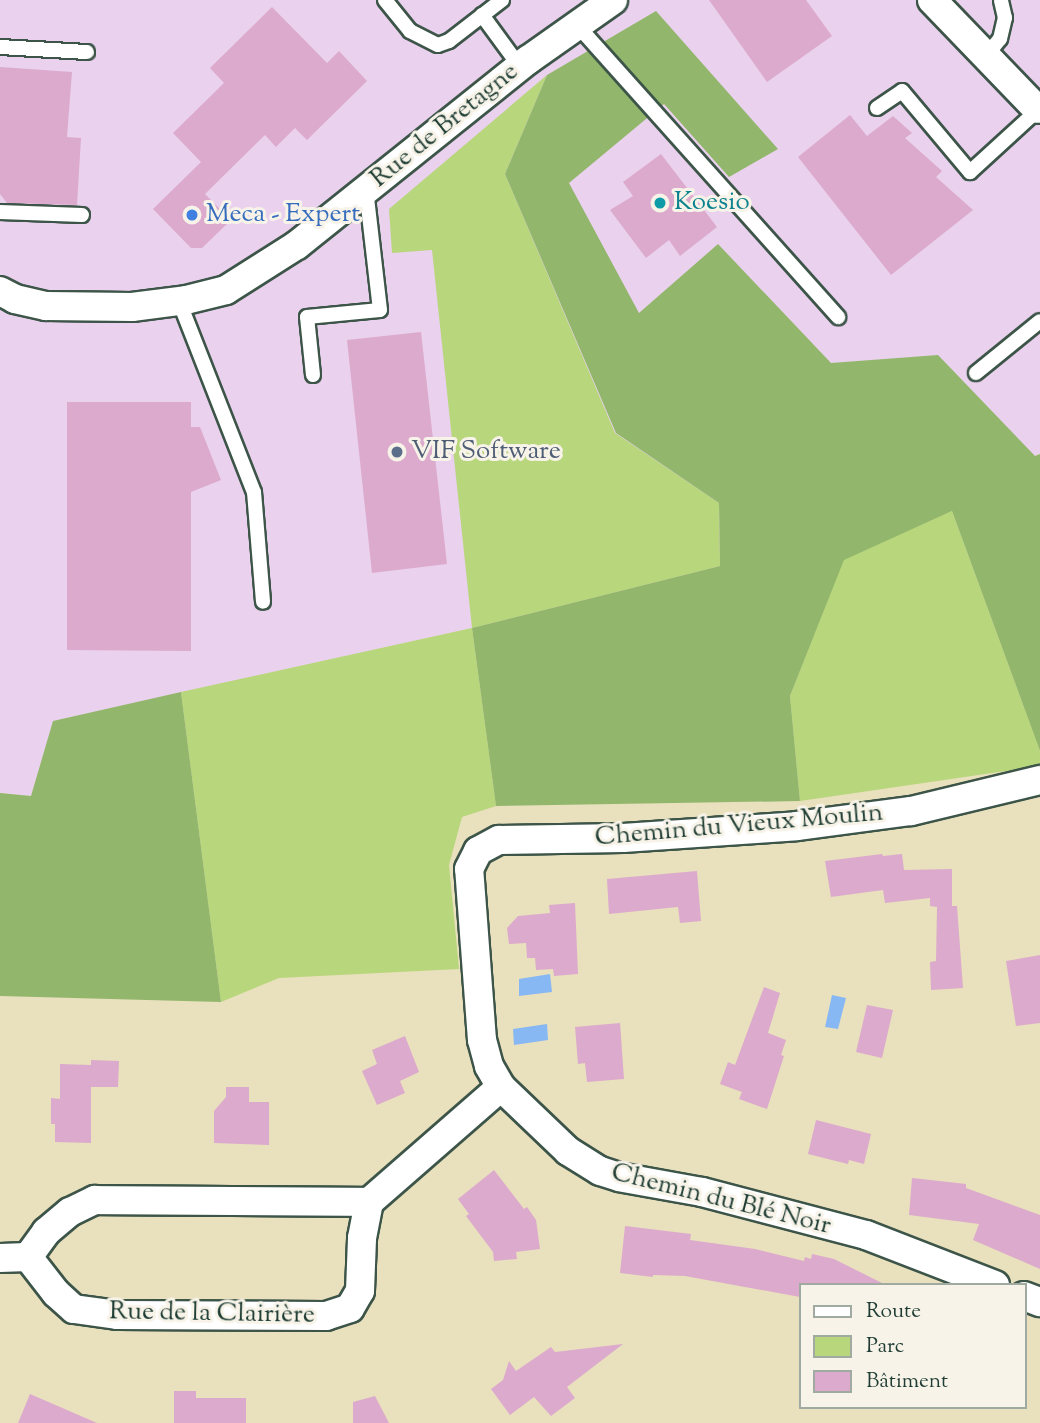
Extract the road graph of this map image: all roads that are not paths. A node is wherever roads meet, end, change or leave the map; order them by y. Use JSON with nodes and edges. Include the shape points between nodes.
{"nodes":[{"id":1,"x":385,"y":0,"type":"edge"},
{"id":2,"x":502,"y":0,"type":"edge"},
{"id":3,"x":613,"y":0,"type":"edge"},
{"id":4,"x":932,"y":0,"type":"edge"},
{"id":5,"x":1001,"y":0,"type":"edge"},
{"id":6,"x":482,"y":15,"type":"junction"},
{"id":7,"x":578,"y":25,"type":"junction"},
{"id":8,"x":0,"y":47,"type":"edge"},
{"id":9,"x":87,"y":52,"type":"dead end"},
{"id":10,"x":986,"y":56,"type":"junction"},
{"id":11,"x":520,"y":67,"type":"junction"},
{"id":12,"x":877,"y":108,"type":"dead end"},
{"id":13,"x":1039,"y":108,"type":"edge"},
{"id":14,"x":366,"y":189,"type":"junction"},
{"id":15,"x":0,"y":212,"type":"edge"},
{"id":16,"x":82,"y":215,"type":"dead end"},
{"id":17,"x":0,"y":291,"type":"edge"},
{"id":18,"x":178,"y":301,"type":"junction"},
{"id":19,"x":838,"y":317,"type":"dead end"},
{"id":20,"x":1040,"y":321,"type":"edge"},
{"id":21,"x":976,"y":373,"type":"dead end"},
{"id":22,"x":313,"y":374,"type":"dead end"},
{"id":23,"x":263,"y":602,"type":"dead end"},
{"id":24,"x":1040,"y":780,"type":"edge"},
{"id":25,"x":478,"y":851,"type":"joint"},
{"id":26,"x":501,"y":1087,"type":"junction"},
{"id":27,"x":369,"y":1202,"type":"junction"},
{"id":28,"x":28,"y":1257,"type":"junction"},
{"id":29,"x":0,"y":1258,"type":"edge"},
{"id":30,"x":990,"y":1283,"type":"edge"}],
"edges":[{"from":1,"to":6,"type":"lane","via":[[410,31],[438,45]]},
{"from":2,"to":6,"type":"lane"},
{"from":3,"to":7,"type":"street","name":"Rue de Bretagne"},
{"from":4,"to":10,"type":"street"},
{"from":5,"to":10,"type":"lane","via":[[1005,18],[1000,39]]},
{"from":6,"to":11,"type":"lane"},
{"from":7,"to":11,"type":"street","name":"Rue de Bretagne"},
{"from":7,"to":19,"type":"lane"},
{"from":8,"to":9,"type":"lane"},
{"from":10,"to":13,"type":"street"},
{"from":11,"to":14,"type":"street","name":"Rue de Bretagne"},
{"from":12,"to":13,"type":"lane","via":[[902,90],[970,172]]},
{"from":14,"to":18,"type":"street","name":"Rue de Bretagne","via":[[297,245],[226,290]]},
{"from":14,"to":22,"type":"lane","via":[[380,310],[307,317]]},
{"from":15,"to":16,"type":"lane"},
{"from":17,"to":18,"type":"street","name":"Rue de Bretagne","via":[[46,306],[132,307]]},
{"from":18,"to":23,"type":"lane","via":[[254,492]]},
{"from":20,"to":21,"type":"lane"},
{"from":24,"to":25,"type":"street","name":"Chemin du Vieux Moulin","via":[[911,811],[797,827],[499,840]]},
{"from":25,"to":26,"type":"street","name":"Chemin du Blé Noir","via":[[469,869],[482,1040]]},
{"from":26,"to":27,"type":"street"},
{"from":26,"to":30,"type":"street","name":"Chemin du Blé Noir","via":[[568,1151],[600,1171],[866,1235]]},
{"from":27,"to":28,"type":"street","via":[[95,1200],[54,1225]]},
{"from":27,"to":28,"type":"street","name":"Rue de la Clairière","via":[[360,1291],[350,1308],[326,1317],[117,1315],[74,1308]]},
{"from":28,"to":29,"type":"street"}]}
